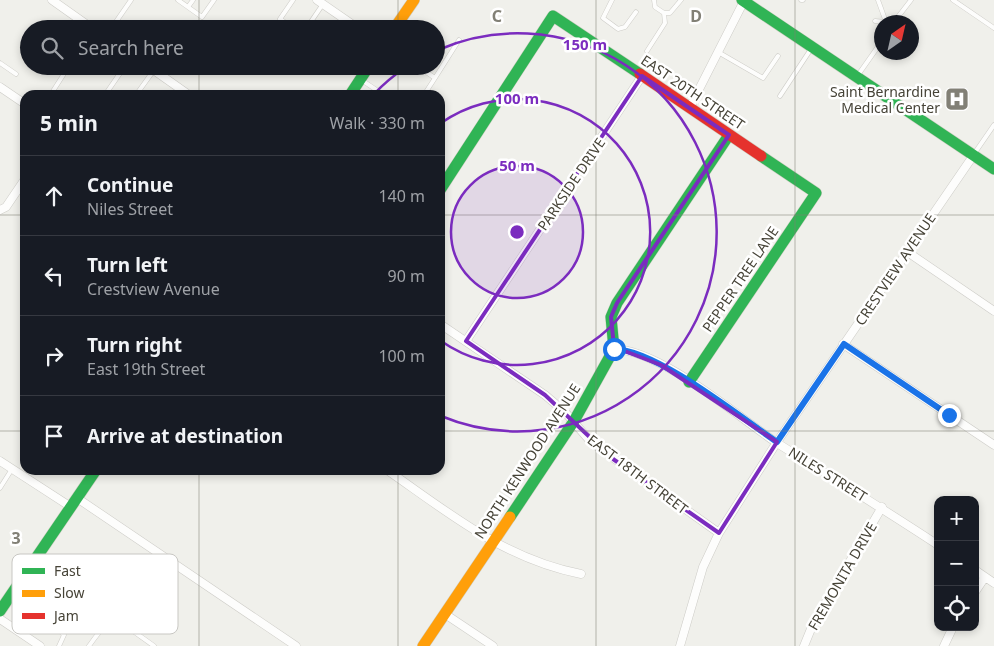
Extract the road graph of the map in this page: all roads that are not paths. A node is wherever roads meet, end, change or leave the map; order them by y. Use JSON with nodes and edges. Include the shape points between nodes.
{"nodes":[{"id":1,"x":52,"y":0,"type":"edge"},
{"id":2,"x":131,"y":0,"type":"edge"},
{"id":3,"x":178,"y":0,"type":"edge"},
{"id":4,"x":193,"y":0,"type":"edge"},
{"id":5,"x":214,"y":0,"type":"edge"},
{"id":6,"x":292,"y":0,"type":"edge"},
{"id":7,"x":414,"y":0,"type":"edge"},
{"id":8,"x":612,"y":0,"type":"edge"},
{"id":9,"x":654,"y":0,"type":"edge"},
{"id":10,"x":681,"y":0,"type":"edge"},
{"id":11,"x":878,"y":0,"type":"edge"},
{"id":12,"x":910,"y":0,"type":"edge"},
{"id":13,"x":953,"y":0,"type":"edge"},
{"id":14,"x":966,"y":0,"type":"edge"},
{"id":15,"x":743,"y":1,"type":"edge"},
{"id":16,"x":320,"y":2,"type":"edge"},
{"id":17,"x":962,"y":6,"type":"junction"},
{"id":18,"x":188,"y":7,"type":"junction"},
{"id":19,"x":636,"y":12,"type":"dead end"},
{"id":20,"x":664,"y":12,"type":"junction"},
{"id":21,"x":883,"y":15,"type":"edge"},
{"id":22,"x":899,"y":15,"type":"edge"},
{"id":23,"x":81,"y":20,"type":"edge"},
{"id":24,"x":117,"y":20,"type":"edge"},
{"id":25,"x":282,"y":20,"type":"edge"},
{"id":26,"x":311,"y":20,"type":"edge"},
{"id":27,"x":346,"y":20,"type":"edge"},
{"id":28,"x":400,"y":20,"type":"edge"},
{"id":29,"x":994,"y":28,"type":"edge"},
{"id":30,"x":460,"y":40,"type":"dead end"},
{"id":31,"x":812,"y":47,"type":"junction"},
{"id":32,"x":647,"y":51,"type":"dead end"},
{"id":33,"x":718,"y":52,"type":"junction"},
{"id":34,"x":874,"y":53,"type":"edge"},
{"id":35,"x":778,"y":56,"type":"dead end"},
{"id":36,"x":0,"y":63,"type":"edge"},
{"id":37,"x":445,"y":63,"type":"edge"},
{"id":38,"x":16,"y":74,"type":"dead end"},
{"id":39,"x":63,"y":75,"type":"edge"},
{"id":40,"x":119,"y":75,"type":"edge"},
{"id":41,"x":147,"y":75,"type":"edge"},
{"id":42,"x":161,"y":75,"type":"edge"},
{"id":43,"x":363,"y":75,"type":"edge"},
{"id":44,"x":430,"y":75,"type":"edge"},
{"id":45,"x":437,"y":75,"type":"edge"},
{"id":46,"x":642,"y":76,"type":"junction"},
{"id":47,"x":857,"y":77,"type":"junction"},
{"id":48,"x":435,"y":78,"type":"junction"},
{"id":49,"x":360,"y":80,"type":"junction"},
{"id":50,"x":0,"y":88,"type":"edge"},
{"id":51,"x":54,"y":90,"type":"edge"},
{"id":52,"x":108,"y":90,"type":"edge"},
{"id":53,"x":139,"y":90,"type":"edge"},
{"id":54,"x":182,"y":90,"type":"edge"},
{"id":55,"x":353,"y":90,"type":"edge"},
{"id":56,"x":376,"y":90,"type":"edge"},
{"id":57,"x":427,"y":90,"type":"edge"},
{"id":58,"x":780,"y":96,"type":"dead end"},
{"id":59,"x":20,"y":101,"type":"edge"},
{"id":60,"x":690,"y":107,"type":"junction"},
{"id":61,"x":994,"y":125,"type":"edge"},
{"id":62,"x":729,"y":135,"type":"junction"},
{"id":63,"x":973,"y":156,"type":"junction"},
{"id":64,"x":994,"y":169,"type":"edge"},
{"id":65,"x":445,"y":182,"type":"edge"},
{"id":66,"x":20,"y":187,"type":"edge"},
{"id":67,"x":816,"y":193,"type":"joint"},
{"id":68,"x":0,"y":210,"type":"edge"},
{"id":69,"x":906,"y":251,"type":"junction"},
{"id":70,"x":994,"y":311,"type":"edge"},
{"id":71,"x":445,"y":327,"type":"edge"},
{"id":72,"x":466,"y":341,"type":"junction"},
{"id":73,"x":844,"y":344,"type":"junction"},
{"id":74,"x":614,"y":349,"type":"junction"},
{"id":75,"x":689,"y":382,"type":"junction"},
{"id":76,"x":574,"y":421,"type":"junction"},
{"id":77,"x":777,"y":442,"type":"junction"},
{"id":78,"x":994,"y":445,"type":"edge"},
{"id":79,"x":0,"y":460,"type":"edge"},
{"id":80,"x":12,"y":469,"type":"junction"},
{"id":81,"x":20,"y":473,"type":"edge"},
{"id":82,"x":23,"y":475,"type":"edge"},
{"id":83,"x":93,"y":475,"type":"edge"},
{"id":84,"x":401,"y":475,"type":"edge"},
{"id":85,"x":0,"y":488,"type":"edge"},
{"id":86,"x":74,"y":503,"type":"junction"},
{"id":87,"x":882,"y":508,"type":"junction"},
{"id":88,"x":718,"y":533,"type":"junction"},
{"id":89,"x":492,"y":542,"type":"junction"},
{"id":90,"x":934,"y":542,"type":"edge"},
{"id":91,"x":39,"y":554,"type":"edge"},
{"id":92,"x":153,"y":554,"type":"edge"},
{"id":93,"x":178,"y":570,"type":"edge"},
{"id":94,"x":979,"y":573,"type":"edge"},
{"id":95,"x":581,"y":574,"type":"dead end"},
{"id":96,"x":985,"y":577,"type":"junction"},
{"id":97,"x":994,"y":583,"type":"edge"},
{"id":98,"x":979,"y":586,"type":"edge"},
{"id":99,"x":12,"y":593,"type":"edge"},
{"id":100,"x":9,"y":597,"type":"junction"},
{"id":101,"x":12,"y":599,"type":"edge"},
{"id":102,"x":0,"y":611,"type":"edge"},
{"id":103,"x":445,"y":614,"type":"junction"},
{"id":104,"x":0,"y":619,"type":"edge"},
{"id":105,"x":12,"y":628,"type":"edge"},
{"id":106,"x":951,"y":631,"type":"edge"},
{"id":107,"x":20,"y":634,"type":"edge"},
{"id":108,"x":63,"y":634,"type":"edge"},
{"id":109,"x":99,"y":634,"type":"edge"},
{"id":110,"x":137,"y":634,"type":"edge"},
{"id":111,"x":35,"y":645,"type":"edge"},
{"id":112,"x":59,"y":646,"type":"edge"},
{"id":113,"x":89,"y":646,"type":"edge"},
{"id":114,"x":154,"y":646,"type":"edge"},
{"id":115,"x":296,"y":646,"type":"edge"},
{"id":116,"x":423,"y":646,"type":"edge"},
{"id":117,"x":493,"y":646,"type":"edge"},
{"id":118,"x":680,"y":646,"type":"edge"},
{"id":119,"x":804,"y":646,"type":"edge"},
{"id":120,"x":944,"y":646,"type":"edge"}],
"edges":[{"from":1,"to":23,"type":"street"},
{"from":2,"to":24,"type":"lane"},
{"from":3,"to":18,"type":"lane"},
{"from":4,"to":18,"type":"lane"},
{"from":5,"to":18,"type":"lane","via":[[202,17]]},
{"from":6,"to":25,"type":"lane"},
{"from":7,"to":28,"type":"street"},
{"from":8,"to":19,"type":"lane","via":[[603,18],[618,29],[625,27]]},
{"from":9,"to":20,"type":"lane","via":[[655,6]]},
{"from":10,"to":20,"type":"lane","via":[[670,13]]},
{"from":11,"to":21,"type":"lane"},
{"from":12,"to":22,"type":"lane"},
{"from":13,"to":17,"type":"lane"},
{"from":14,"to":17,"type":"lane"},
{"from":15,"to":31,"type":"street"},
{"from":15,"to":33,"type":"street"},
{"from":16,"to":26,"type":"lane"},
{"from":16,"to":27,"type":"street"},
{"from":17,"to":29,"type":"lane"},
{"from":20,"to":32,"type":"lane","via":[[665,23]]},
{"from":30,"to":37,"type":"lane"},
{"from":31,"to":47,"type":"street"},
{"from":31,"to":58,"type":"lane"},
{"from":33,"to":35,"type":"lane","via":[[762,78]]},
{"from":33,"to":60,"type":"street"},
{"from":34,"to":47,"type":"lane"},
{"from":36,"to":38,"type":"lane"},
{"from":39,"to":51,"type":"lane"},
{"from":40,"to":52,"type":"lane"},
{"from":41,"to":53,"type":"lane"},
{"from":42,"to":54,"type":"street"},
{"from":43,"to":49,"type":"street"},
{"from":44,"to":48,"type":"lane"},
{"from":45,"to":48,"type":"lane"},
{"from":46,"to":60,"type":"street","name":"EAST 20TH STREET"},
{"from":46,"to":65,"type":"street","name":"EAST 20TH STREET","via":[[553,16]]},
{"from":46,"to":72,"type":"street","name":"PARKSIDE DRIVE"},
{"from":47,"to":63,"type":"street"},
{"from":48,"to":57,"type":"lane"},
{"from":49,"to":55,"type":"street"},
{"from":49,"to":56,"type":"lane"},
{"from":50,"to":59,"type":"street"},
{"from":60,"to":62,"type":"street","name":"EAST 20TH STREET"},
{"from":61,"to":63,"type":"lane"},
{"from":62,"to":67,"type":"street","name":"EAST 20TH STREET"},
{"from":62,"to":74,"type":"street","via":[[616,303],[611,317]]},
{"from":63,"to":64,"type":"street"},
{"from":63,"to":69,"type":"street","name":"CRESTVIEW AVENUE"},
{"from":66,"to":68,"type":"street","via":[[6,207]]},
{"from":67,"to":75,"type":"street","name":"PEPPER TREE LANE"},
{"from":69,"to":70,"type":"street"},
{"from":69,"to":73,"type":"street","name":"CRESTVIEW AVENUE"},
{"from":71,"to":72,"type":"street","name":"EAST 18TH STREET"},
{"from":72,"to":76,"type":"street","name":"EAST 18TH STREET","via":[[545,395]]},
{"from":73,"to":77,"type":"street","name":"CRESTVIEW AVENUE"},
{"from":73,"to":78,"type":"street"},
{"from":74,"to":75,"type":"street","name":"NILES STREET","via":[[639,353]]},
{"from":74,"to":76,"type":"street","name":"NORTH KENWOOD AVENUE"},
{"from":75,"to":77,"type":"street","name":"NILES STREET"},
{"from":76,"to":88,"type":"street","name":"EAST 18TH STREET","via":[[613,459]]},
{"from":76,"to":89,"type":"street","name":"NORTH KENWOOD AVENUE"},
{"from":77,"to":87,"type":"street","name":"NILES STREET"},
{"from":77,"to":88,"type":"street","name":"CRESTVIEW AVENUE"},
{"from":79,"to":80,"type":"street"},
{"from":80,"to":81,"type":"street"},
{"from":80,"to":85,"type":"lane"},
{"from":82,"to":86,"type":"street"},
{"from":83,"to":86,"type":"street"},
{"from":84,"to":89,"type":"street"},
{"from":86,"to":91,"type":"street"},
{"from":86,"to":92,"type":"street"},
{"from":87,"to":90,"type":"street","name":"NILES STREET"},
{"from":87,"to":119,"type":"street","name":"FREMONITA DRIVE","via":[[812,624]]},
{"from":88,"to":118,"type":"street","name":"CRESTVIEW AVENUE","via":[[703,567]]},
{"from":89,"to":95,"type":"street","via":[[551,568]]},
{"from":89,"to":103,"type":"street","name":"NORTH KENWOOD AVENUE"},
{"from":93,"to":115,"type":"street"},
{"from":94,"to":96,"type":"street"},
{"from":96,"to":97,"type":"street"},
{"from":96,"to":98,"type":"street"},
{"from":99,"to":100,"type":"street"},
{"from":100,"to":101,"type":"lane"},
{"from":100,"to":102,"type":"street"},
{"from":103,"to":116,"type":"street","name":"NORTH KENWOOD AVENUE"},
{"from":103,"to":117,"type":"street"},
{"from":104,"to":105,"type":"street"},
{"from":106,"to":120,"type":"street"},
{"from":107,"to":111,"type":"street"},
{"from":108,"to":112,"type":"lane"},
{"from":109,"to":113,"type":"lane"},
{"from":110,"to":114,"type":"lane"}]}
